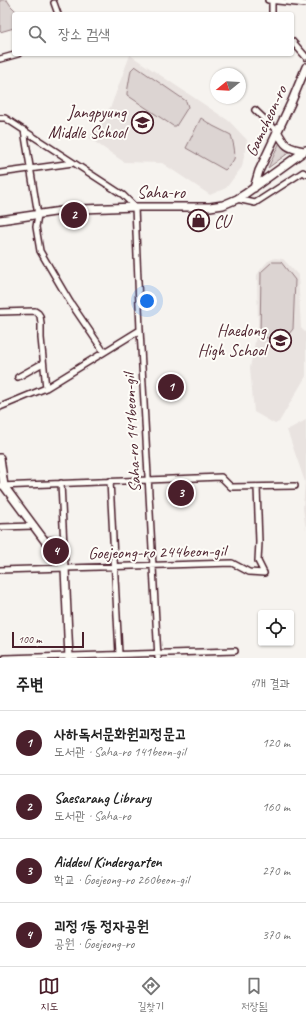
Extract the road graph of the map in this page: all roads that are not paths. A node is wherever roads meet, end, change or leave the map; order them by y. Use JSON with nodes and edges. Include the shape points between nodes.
{"nodes":[{"id":1,"x":270,"y":0,"type":"edge"},
{"id":2,"x":54,"y":2,"type":"dead end"},
{"id":3,"x":306,"y":4,"type":"edge"},
{"id":4,"x":57,"y":12,"type":"edge"},
{"id":5,"x":272,"y":12,"type":"edge"},
{"id":6,"x":294,"y":43,"type":"edge"},
{"id":7,"x":12,"y":56,"type":"edge"},
{"id":8,"x":306,"y":57,"type":"edge"},
{"id":9,"x":0,"y":59,"type":"edge"},
{"id":10,"x":306,"y":67,"type":"edge"},
{"id":11,"x":255,"y":110,"type":"dead end"},
{"id":12,"x":0,"y":118,"type":"edge"},
{"id":13,"x":24,"y":130,"type":"junction"},
{"id":14,"x":277,"y":131,"type":"junction"},
{"id":15,"x":305,"y":150,"type":"edge"},
{"id":16,"x":72,"y":162,"type":"junction"},
{"id":17,"x":30,"y":169,"type":"junction"},
{"id":18,"x":305,"y":172,"type":"edge"},
{"id":19,"x":0,"y":173,"type":"edge"},
{"id":20,"x":254,"y":188,"type":"junction"},
{"id":21,"x":238,"y":199,"type":"junction"},
{"id":22,"x":135,"y":207,"type":"junction"},
{"id":23,"x":38,"y":215,"type":"junction"},
{"id":24,"x":0,"y":220,"type":"edge"},
{"id":25,"x":0,"y":312,"type":"edge"},
{"id":26,"x":140,"y":330,"type":"junction"},
{"id":27,"x":104,"y":352,"type":"junction"},
{"id":28,"x":43,"y":363,"type":"junction"},
{"id":29,"x":18,"y":377,"type":"dead end"},
{"id":30,"x":46,"y":388,"type":"junction"},
{"id":31,"x":0,"y":407,"type":"edge"},
{"id":32,"x":0,"y":458,"type":"edge"},
{"id":33,"x":149,"y":480,"type":"junction"},
{"id":34,"x":110,"y":481,"type":"junction"},
{"id":35,"x":60,"y":483,"type":"junction"},
{"id":36,"x":2,"y":486,"type":"edge"},
{"id":37,"x":257,"y":486,"type":"junction"},
{"id":38,"x":294,"y":486,"type":"dead end"},
{"id":39,"x":34,"y":526,"type":"junction"},
{"id":40,"x":0,"y":528,"type":"edge"},
{"id":41,"x":153,"y":565,"type":"junction"},
{"id":42,"x":114,"y":566,"type":"junction"},
{"id":43,"x":65,"y":568,"type":"junction"},
{"id":44,"x":0,"y":570,"type":"edge"},
{"id":45,"x":235,"y":650,"type":"dead end"},
{"id":46,"x":119,"y":654,"type":"junction"},
{"id":47,"x":158,"y":656,"type":"edge"},
{"id":48,"x":69,"y":657,"type":"edge"},
{"id":49,"x":5,"y":658,"type":"edge"}],
"edges":[{"from":1,"to":3,"type":"street"},
{"from":1,"to":5,"type":"street"},
{"from":2,"to":4,"type":"street"},
{"from":6,"to":8,"type":"street"},
{"from":7,"to":9,"type":"street"},
{"from":10,"to":14,"type":"main road","name":"Gamcheon-ro"},
{"from":11,"to":14,"type":"street"},
{"from":12,"to":13,"type":"street","via":[[5,118]]},
{"from":13,"to":16,"type":"street"},
{"from":13,"to":17,"type":"street"},
{"from":14,"to":15,"type":"main road","via":[[287,146]]},
{"from":14,"to":20,"type":"main road","name":"Gamcheon-ro"},
{"from":15,"to":20,"type":"main road","name":"Saha-ro"},
{"from":16,"to":17,"type":"street"},
{"from":16,"to":22,"type":"street","via":[[123,195]]},
{"from":17,"to":19,"type":"street"},
{"from":17,"to":23,"type":"street"},
{"from":18,"to":21,"type":"street","via":[[255,203]]},
{"from":20,"to":21,"type":"main road","name":"Saha-ro"},
{"from":21,"to":22,"type":"main road","name":"Saha-ro","via":[[210,207]]},
{"from":22,"to":23,"type":"main road","name":"Saha-ro","via":[[68,210]]},
{"from":22,"to":26,"type":"street","name":"Saha-ro 141beon-gil"},
{"from":23,"to":24,"type":"main road","name":"Saha-ro"},
{"from":23,"to":27,"type":"street","via":[[36,227],[40,251]]},
{"from":25,"to":28,"type":"street","via":[[38,313]]},
{"from":26,"to":27,"type":"street"},
{"from":26,"to":33,"type":"street","name":"Saha-ro 141beon-gil"},
{"from":27,"to":30,"type":"street"},
{"from":28,"to":29,"type":"street"},
{"from":28,"to":30,"type":"street"},
{"from":30,"to":31,"type":"street"},
{"from":32,"to":36,"type":"main road"},
{"from":33,"to":34,"type":"street"},
{"from":33,"to":37,"type":"street","via":[[221,477],[231,487]]},
{"from":33,"to":41,"type":"street","name":"Saha-ro 141beon-gil"},
{"from":34,"to":35,"type":"street"},
{"from":34,"to":42,"type":"street"},
{"from":35,"to":36,"type":"street"},
{"from":35,"to":43,"type":"street"},
{"from":36,"to":39,"type":"main road"},
{"from":37,"to":38,"type":"street"},
{"from":37,"to":41,"type":"street","name":"Goejeong-ro 244beon-gil","via":[[258,561],[264,573],[249,572],[232,563]]},
{"from":39,"to":40,"type":"street"},
{"from":39,"to":43,"type":"main road"},
{"from":41,"to":42,"type":"street","name":"Goejeong-ro 244beon-gil"},
{"from":41,"to":47,"type":"street","name":"Saha-ro 141beon-gil"},
{"from":42,"to":43,"type":"street","name":"Goejeong-ro 244beon-gil"},
{"from":42,"to":46,"type":"street"},
{"from":43,"to":44,"type":"street","name":"Goejeong-ro 244beon-gil"},
{"from":43,"to":48,"type":"main road"},
{"from":45,"to":47,"type":"street"},
{"from":46,"to":47,"type":"street"},
{"from":46,"to":48,"type":"street"},
{"from":48,"to":49,"type":"street"}]}
